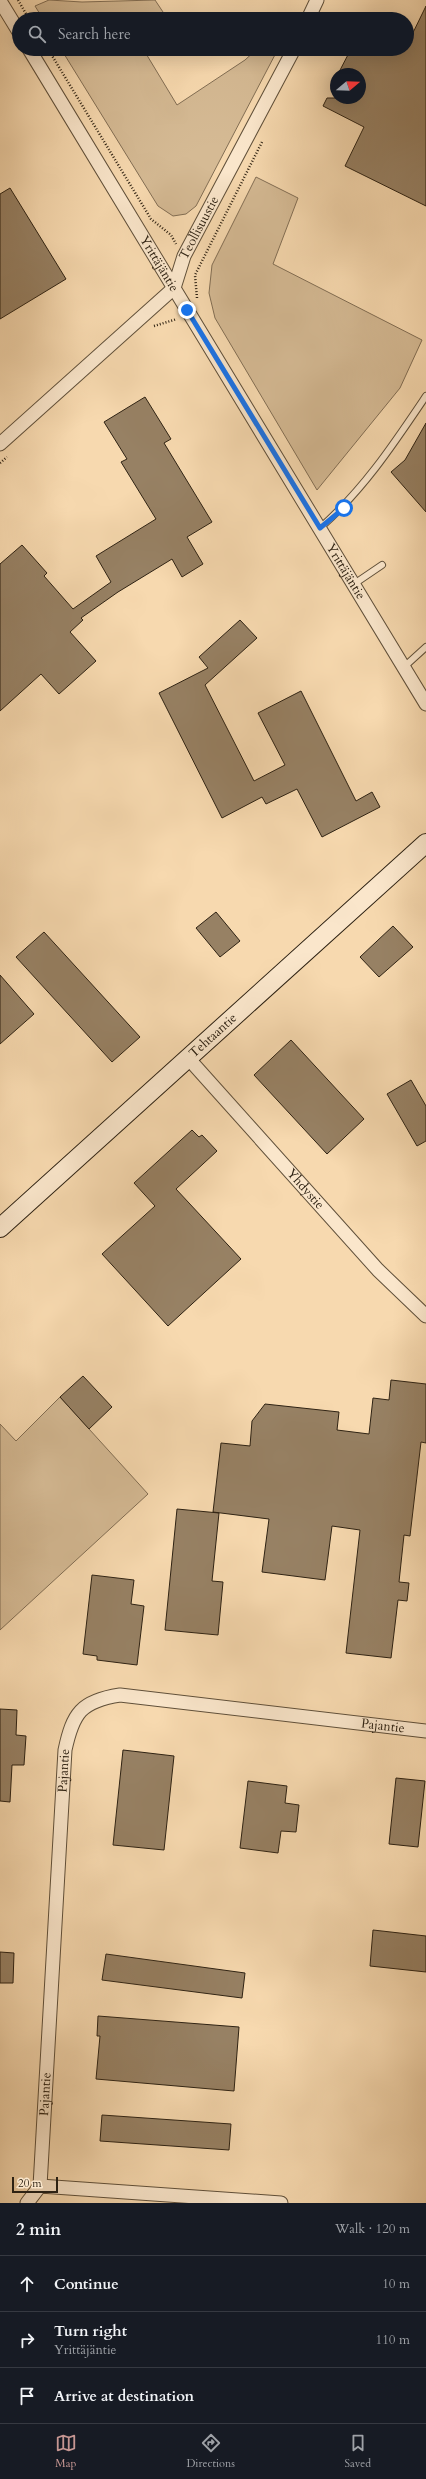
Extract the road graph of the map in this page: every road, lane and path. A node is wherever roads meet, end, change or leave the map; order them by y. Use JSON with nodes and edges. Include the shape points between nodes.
{"nodes":[{"id":1,"x":18,"y":0,"type":"edge"},
{"id":2,"x":317,"y":0,"type":"edge"},
{"id":3,"x":0,"y":1,"type":"edge"},
{"id":4,"x":25,"y":12,"type":"edge"},
{"id":5,"x":311,"y":12,"type":"edge"},
{"id":6,"x":12,"y":21,"type":"edge"},
{"id":7,"x":33,"y":56,"type":"edge"},
{"id":8,"x":52,"y":56,"type":"edge"},
{"id":9,"x":290,"y":56,"type":"edge"},
{"id":10,"x":184,"y":256,"type":"junction"},
{"id":11,"x":195,"y":275,"type":"dead end"},
{"id":12,"x":174,"y":288,"type":"junction"},
{"id":13,"x":426,"y":396,"type":"edge"},
{"id":14,"x":0,"y":444,"type":"edge"},
{"id":15,"x":320,"y":528,"type":"junction"},
{"id":16,"x":382,"y":565,"type":"dead end"},
{"id":17,"x":354,"y":584,"type":"junction"},
{"id":18,"x":426,"y":647,"type":"edge"},
{"id":19,"x":404,"y":667,"type":"junction"},
{"id":20,"x":426,"y":704,"type":"edge"},
{"id":21,"x":426,"y":843,"type":"edge"},
{"id":22,"x":188,"y":1058,"type":"junction"},
{"id":23,"x":0,"y":1228,"type":"edge"},
{"id":24,"x":426,"y":1316,"type":"edge"},
{"id":25,"x":426,"y":1731,"type":"edge"},
{"id":26,"x":40,"y":2186,"type":"junction"},
{"id":27,"x":27,"y":2203,"type":"edge"},
{"id":28,"x":281,"y":2203,"type":"edge"}],
"edges":[{"from":1,"to":4,"type":"path"},
{"from":2,"to":5,"type":"street"},
{"from":3,"to":6,"type":"street"},
{"from":7,"to":12,"type":"street","name":"Yrittäjäntie"},
{"from":8,"to":10,"type":"path","via":[[151,219],[171,235]]},
{"from":9,"to":10,"type":"street","name":"Teollisuustie"},
{"from":10,"to":11,"type":"path"},
{"from":10,"to":12,"type":"street","name":"Teollisuustie"},
{"from":12,"to":14,"type":"street"},
{"from":12,"to":15,"type":"street","name":"Yrittäjäntie"},
{"from":13,"to":15,"type":"lane","via":[[390,450],[344,508]]},
{"from":15,"to":17,"type":"street","name":"Yrittäjäntie"},
{"from":16,"to":17,"type":"lane"},
{"from":17,"to":19,"type":"street","name":"Yrittäjäntie"},
{"from":18,"to":19,"type":"lane"},
{"from":19,"to":20,"type":"street","name":"Yrittäjäntie"},
{"from":21,"to":22,"type":"street","name":"Tehtaantie"},
{"from":22,"to":23,"type":"street","name":"Tehtaantie"},
{"from":22,"to":24,"type":"street","name":"Yhdystie","via":[[378,1270]]},
{"from":25,"to":26,"type":"street","name":"Pajantie","via":[[120,1695],[102,1698],[83,1708],[70,1726],[65,1750]]},
{"from":26,"to":27,"type":"street"},
{"from":26,"to":28,"type":"street"}]}
